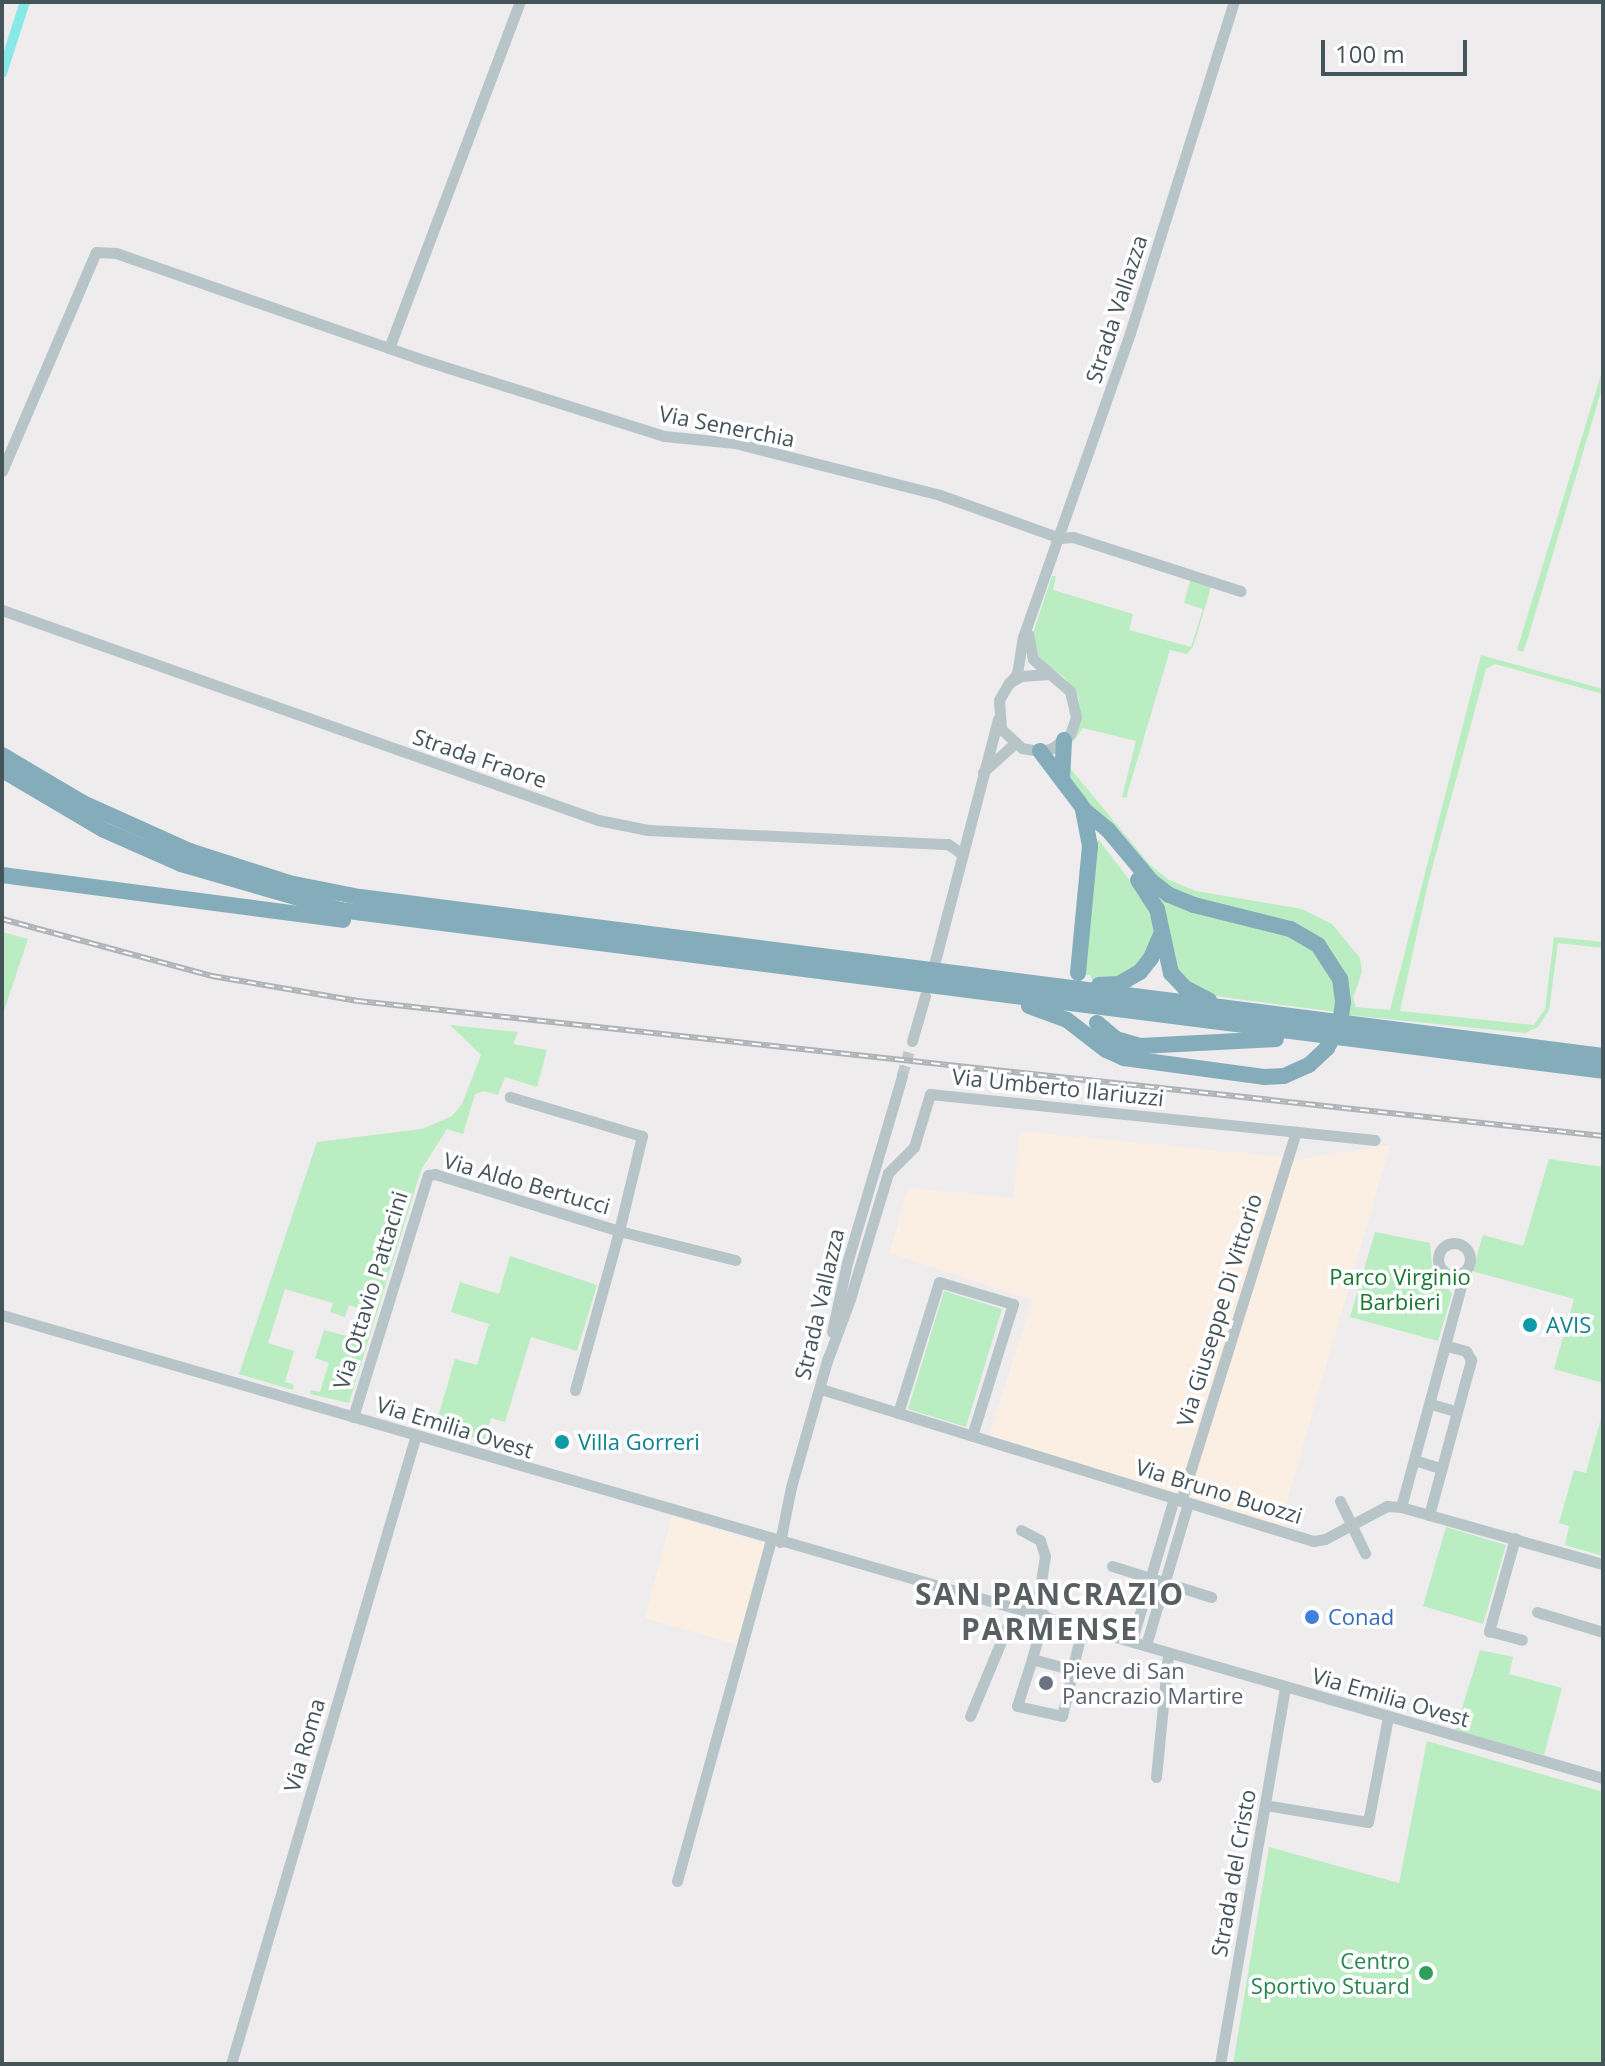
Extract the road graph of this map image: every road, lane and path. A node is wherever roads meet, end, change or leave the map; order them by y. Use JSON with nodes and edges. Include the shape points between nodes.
{"nodes":[{"id":1,"x":520,"y":2,"type":"edge"},
{"id":2,"x":1234,"y":2,"type":"edge"},
{"id":3,"x":389,"y":348,"type":"junction"},
{"id":4,"x":2,"y":471,"type":"edge"},
{"id":5,"x":1060,"y":538,"type":"junction"},
{"id":6,"x":1240,"y":591,"type":"dead end"},
{"id":7,"x":2,"y":610,"type":"edge"},
{"id":8,"x":1028,"y":626,"type":"junction"},
{"id":9,"x":1049,"y":674,"type":"junction"},
{"id":10,"x":1009,"y":683,"type":"junction"},
{"id":11,"x":998,"y":719,"type":"junction"},
{"id":12,"x":1064,"y":740,"type":"junction"},
{"id":13,"x":1014,"y":744,"type":"junction"},
{"id":14,"x":1040,"y":751,"type":"junction"},
{"id":15,"x":2,"y":755,"type":"edge"},
{"id":16,"x":2,"y":770,"type":"edge"},
{"id":17,"x":983,"y":773,"type":"junction"},
{"id":18,"x":1062,"y":781,"type":"junction"},
{"id":19,"x":1080,"y":804,"type":"junction"},
{"id":20,"x":961,"y":853,"type":"junction"},
{"id":21,"x":2,"y":875,"type":"edge"},
{"id":22,"x":476,"y":928,"type":"junction"},
{"id":23,"x":1161,"y":932,"type":"junction"},
{"id":24,"x":935,"y":961,"type":"dead end"},
{"id":25,"x":1078,"y":973,"type":"dead end"},
{"id":26,"x":906,"y":975,"type":"junction"},
{"id":27,"x":994,"y":979,"type":"junction"},
{"id":28,"x":958,"y":982,"type":"junction"},
{"id":29,"x":925,"y":996,"type":"dead end"},
{"id":30,"x":1097,"y":1023,"type":"dead end"},
{"id":31,"x":1363,"y":1026,"type":"junction"},
{"id":32,"x":1311,"y":1034,"type":"junction"},
{"id":33,"x":910,"y":1047,"type":"tunnel mouth"},
{"id":34,"x":1603,"y":1056,"type":"edge"},
{"id":35,"x":1603,"y":1071,"type":"edge"},
{"id":36,"x":902,"y":1076,"type":"tunnel mouth"},
{"id":37,"x":510,"y":1097,"type":"dead end"},
{"id":38,"x":1296,"y":1132,"type":"junction"},
{"id":39,"x":1375,"y":1140,"type":"dead end"},
{"id":40,"x":428,"y":1175,"type":"joint"},
{"id":41,"x":619,"y":1231,"type":"junction"},
{"id":42,"x":732,"y":1259,"type":"dead end"},
{"id":43,"x":1465,"y":1271,"type":"junction"},
{"id":44,"x":1452,"y":1275,"type":"junction"},
{"id":45,"x":1460,"y":1293,"type":"junction"},
{"id":46,"x":2,"y":1315,"type":"edge"},
{"id":47,"x":1447,"y":1346,"type":"junction"},
{"id":48,"x":827,"y":1361,"type":"junction"},
{"id":49,"x":821,"y":1389,"type":"junction"},
{"id":50,"x":575,"y":1390,"type":"dead end"},
{"id":51,"x":1431,"y":1404,"type":"junction"},
{"id":52,"x":1456,"y":1411,"type":"junction"},
{"id":53,"x":898,"y":1413,"type":"junction"},
{"id":54,"x":353,"y":1417,"type":"junction"},
{"id":55,"x":972,"y":1436,"type":"junction"},
{"id":56,"x":415,"y":1438,"type":"junction"},
{"id":57,"x":1414,"y":1460,"type":"junction"},
{"id":58,"x":1441,"y":1468,"type":"junction"},
{"id":59,"x":1181,"y":1501,"type":"junction"},
{"id":60,"x":1340,"y":1501,"type":"dead end"},
{"id":61,"x":1401,"y":1507,"type":"junction"},
{"id":62,"x":1429,"y":1515,"type":"junction"},
{"id":63,"x":1352,"y":1525,"type":"junction"},
{"id":64,"x":1021,"y":1530,"type":"dead end"},
{"id":65,"x":1515,"y":1538,"type":"junction"},
{"id":66,"x":776,"y":1540,"type":"junction"},
{"id":67,"x":1365,"y":1553,"type":"dead end"},
{"id":68,"x":1603,"y":1564,"type":"edge"},
{"id":69,"x":1112,"y":1566,"type":"dead end"},
{"id":70,"x":1150,"y":1577,"type":"junction"},
{"id":71,"x":1164,"y":1582,"type":"junction"},
{"id":72,"x":1211,"y":1597,"type":"dead end"},
{"id":73,"x":1537,"y":1612,"type":"dead end"},
{"id":74,"x":1040,"y":1614,"type":"junction"},
{"id":75,"x":1007,"y":1627,"type":"dead end"},
{"id":76,"x":1083,"y":1627,"type":"junction"},
{"id":77,"x":1603,"y":1632,"type":"edge"},
{"id":78,"x":1132,"y":1640,"type":"junction"},
{"id":79,"x":1522,"y":1640,"type":"dead end"},
{"id":80,"x":1146,"y":1645,"type":"junction"},
{"id":81,"x":1168,"y":1654,"type":"junction"},
{"id":82,"x":1032,"y":1659,"type":"junction"},
{"id":83,"x":1073,"y":1666,"type":"junction"},
{"id":84,"x":1285,"y":1688,"type":"junction"},
{"id":85,"x":970,"y":1716,"type":"dead end"},
{"id":86,"x":1388,"y":1717,"type":"junction"},
{"id":87,"x":1156,"y":1777,"type":"dead end"},
{"id":88,"x":1603,"y":1778,"type":"edge"},
{"id":89,"x":1265,"y":1805,"type":"junction"},
{"id":90,"x":677,"y":1881,"type":"dead end"},
{"id":91,"x":231,"y":2064,"type":"edge"},
{"id":92,"x":1220,"y":2064,"type":"edge"}],
"edges":[{"from":1,"to":3,"type":"street"},
{"from":2,"to":5,"type":"street","name":"Strada Vallazza"},
{"from":3,"to":4,"type":"street","name":"Via Senerchia","via":[[116,253],[96,252]]},
{"from":3,"to":5,"type":"street","name":"Via Senerchia","via":[[664,436],[735,443],[940,495]]},
{"from":5,"to":6,"type":"street","name":"Via Senerchia","via":[[1073,537]]},
{"from":5,"to":8,"type":"street","name":"Strada Vallazza"},
{"from":7,"to":20,"type":"street","name":"Strada Fraore","via":[[598,820],[648,830],[948,844]]},
{"from":8,"to":9,"type":"street","via":[[1033,659]]},
{"from":8,"to":10,"type":"street","name":"Strada Vallazza","via":[[1017,674]]},
{"from":9,"to":10,"type":"street","via":[[1028,673]]},
{"from":9,"to":12,"type":"street","via":[[1070,691],[1076,708],[1074,726]]},
{"from":10,"to":11,"type":"street","name":"Strada Vallazza","via":[[999,700]]},
{"from":11,"to":13,"type":"street"},
{"from":11,"to":17,"type":"street","name":"Strada Vallazza"},
{"from":12,"to":14,"type":"street"},
{"from":12,"to":18,"type":"highway"},
{"from":13,"to":14,"type":"street"},
{"from":13,"to":17,"type":"street"},
{"from":14,"to":18,"type":"highway"},
{"from":15,"to":26,"type":"highway","via":[[133,828],[289,883]]},
{"from":16,"to":22,"type":"highway","via":[[104,830],[181,864],[340,910]]},
{"from":17,"to":20,"type":"street","name":"Strada Vallazza"},
{"from":18,"to":19,"type":"highway"},
{"from":19,"to":23,"type":"highway","via":[[1150,896]]},
{"from":19,"to":25,"type":"highway","via":[[1090,840]]},
{"from":19,"to":28,"type":"highway","via":[[1164,892],[1295,931],[1318,945],[1335,968],[1343,996],[1340,1024],[1320,1056],[1296,1072],[1264,1077],[1130,1060],[1106,1050],[1055,1014]]},
{"from":20,"to":24,"type":"street","name":"Strada Vallazza"},
{"from":21,"to":22,"type":"highway","via":[[414,929]]},
{"from":22,"to":26,"type":"highway"},
{"from":23,"to":27,"type":"highway","via":[[1145,967],[1119,984]]},
{"from":23,"to":31,"type":"highway","via":[[1171,973],[1199,996]]},
{"from":26,"to":28,"type":"highway"},
{"from":27,"to":28,"type":"highway"},
{"from":27,"to":31,"type":"highway"},
{"from":28,"to":32,"type":"highway"},
{"from":29,"to":33,"type":"street"},
{"from":30,"to":32,"type":"highway","via":[[1116,1039],[1148,1047]]},
{"from":31,"to":34,"type":"highway"},
{"from":32,"to":35,"type":"highway"},
{"from":36,"to":48,"type":"street","name":"Strada Vallazza","via":[[845,1273]]},
{"from":37,"to":41,"type":"street","name":"Via Aldo Bertucci","via":[[642,1136]]},
{"from":38,"to":39,"type":"street","name":"Via Umberto Ilariuzzi"},
{"from":38,"to":48,"type":"street","name":"Via Umberto Ilariuzzi","via":[[930,1094],[914,1147],[888,1173]]},
{"from":38,"to":59,"type":"street","name":"Via Giuseppe Di Vittorio"},
{"from":40,"to":41,"type":"street","name":"Via Aldo Bertucci"},
{"from":40,"to":54,"type":"street","name":"Via Ottavio Pattacini"},
{"from":41,"to":42,"type":"street"},
{"from":41,"to":50,"type":"street"},
{"from":43,"to":44,"type":"street"},
{"from":43,"to":44,"type":"street","via":[[1468,1251],[1459,1244],[1448,1245],[1439,1261]]},
{"from":43,"to":45,"type":"street"},
{"from":44,"to":45,"type":"street"},
{"from":45,"to":47,"type":"street"},
{"from":46,"to":54,"type":"street","name":"Via Emilia Ovest"},
{"from":47,"to":51,"type":"street"},
{"from":47,"to":52,"type":"street","via":[[1466,1351],[1471,1360]]},
{"from":48,"to":49,"type":"street","name":"Strada Vallazza"},
{"from":49,"to":53,"type":"street","name":"Via Bruno Buozzi"},
{"from":49,"to":66,"type":"street","name":"Strada Vallazza"},
{"from":51,"to":52,"type":"street"},
{"from":51,"to":57,"type":"street"},
{"from":52,"to":58,"type":"street"},
{"from":53,"to":55,"type":"street","name":"Via Bruno Buozzi"},
{"from":53,"to":55,"type":"street","via":[[939,1282],[1013,1304]]},
{"from":54,"to":56,"type":"street","name":"Via Emilia Ovest"},
{"from":55,"to":59,"type":"street","name":"Via Bruno Buozzi"},
{"from":56,"to":66,"type":"street","name":"Via Emilia Ovest"},
{"from":56,"to":91,"type":"street","name":"Via Roma"},
{"from":57,"to":58,"type":"street"},
{"from":57,"to":61,"type":"street"},
{"from":58,"to":62,"type":"street"},
{"from":59,"to":63,"type":"street","name":"Via Bruno Buozzi","via":[[1313,1541]]},
{"from":59,"to":70,"type":"street"},
{"from":59,"to":71,"type":"street"},
{"from":60,"to":63,"type":"street"},
{"from":61,"to":62,"type":"street"},
{"from":61,"to":63,"type":"street","name":"Via Bruno Buozzi","via":[[1387,1506]]},
{"from":62,"to":65,"type":"street"},
{"from":63,"to":67,"type":"street"},
{"from":64,"to":74,"type":"street","via":[[1040,1540],[1045,1556]]},
{"from":65,"to":68,"type":"street"},
{"from":65,"to":79,"type":"street","via":[[1489,1631]]},
{"from":66,"to":74,"type":"street","name":"Via Emilia Ovest"},
{"from":66,"to":90,"type":"street","name":"Strada Vallazza","via":[[757,1589]]},
{"from":69,"to":70,"type":"street"},
{"from":70,"to":71,"type":"street"},
{"from":70,"to":78,"type":"street"},
{"from":71,"to":72,"type":"street"},
{"from":71,"to":80,"type":"street"},
{"from":73,"to":77,"type":"street"},
{"from":74,"to":76,"type":"street","name":"Via Emilia Ovest"},
{"from":74,"to":82,"type":"street"},
{"from":75,"to":85,"type":"street"},
{"from":76,"to":78,"type":"street","name":"Via Emilia Ovest"},
{"from":76,"to":83,"type":"street"},
{"from":78,"to":80,"type":"street","name":"Via Emilia Ovest"},
{"from":80,"to":81,"type":"street","name":"Via Emilia Ovest"},
{"from":81,"to":84,"type":"street","name":"Via Emilia Ovest"},
{"from":81,"to":87,"type":"street"},
{"from":82,"to":83,"type":"street"},
{"from":82,"to":83,"type":"street","via":[[1019,1709],[1062,1716]]},
{"from":84,"to":86,"type":"street","name":"Via Emilia Ovest"},
{"from":84,"to":89,"type":"street","name":"Strada del Cristo"},
{"from":86,"to":88,"type":"street","name":"Via Emilia Ovest"},
{"from":86,"to":89,"type":"street","via":[[1368,1822]]},
{"from":89,"to":92,"type":"street","name":"Strada del Cristo"}]}
